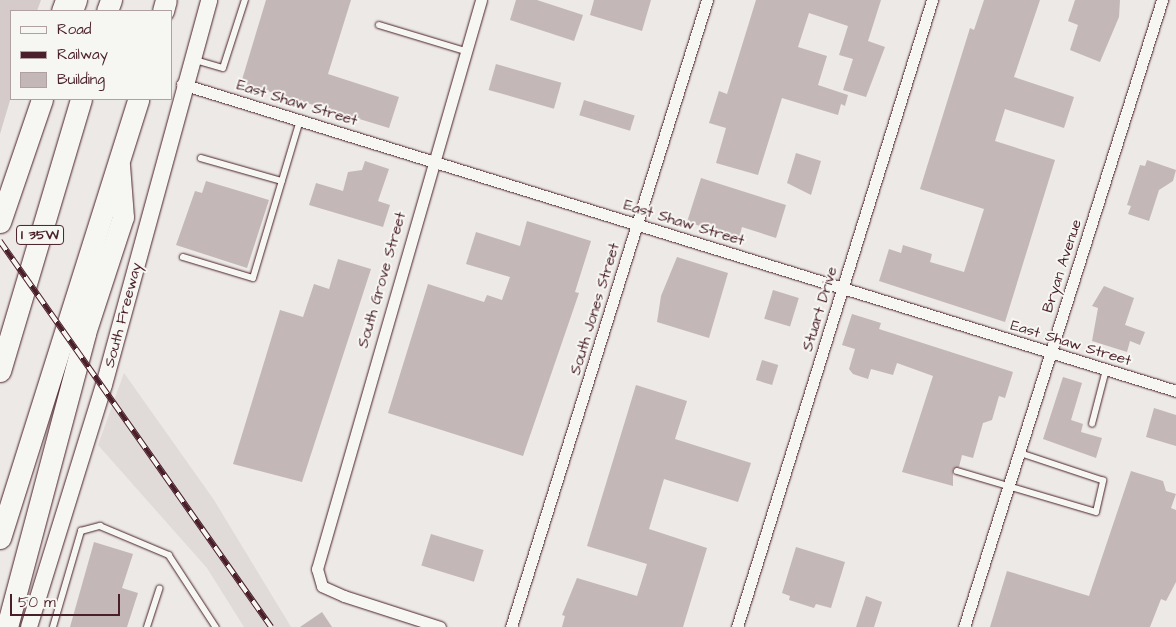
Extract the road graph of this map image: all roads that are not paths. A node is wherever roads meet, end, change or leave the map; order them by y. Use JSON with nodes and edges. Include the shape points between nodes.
{"nodes":[{"id":1,"x":208,"y":0,"type":"edge"},
{"id":2,"x":246,"y":0,"type":"edge"},
{"id":3,"x":481,"y":0,"type":"edge"},
{"id":4,"x":707,"y":0,"type":"edge"},
{"id":5,"x":932,"y":0,"type":"edge"},
{"id":6,"x":1162,"y":0,"type":"edge"},
{"id":7,"x":379,"y":25,"type":"dead end"},
{"id":8,"x":465,"y":51,"type":"junction"},
{"id":9,"x":190,"y":58,"type":"junction"},
{"id":10,"x":182,"y":84,"type":"junction"},
{"id":11,"x":34,"y":100,"type":"edge"},
{"id":12,"x":42,"y":100,"type":"edge"},
{"id":13,"x":81,"y":100,"type":"edge"},
{"id":14,"x":138,"y":100,"type":"edge"},
{"id":15,"x":300,"y":120,"type":"junction"},
{"id":16,"x":201,"y":158,"type":"dead end"},
{"id":17,"x":431,"y":160,"type":"junction"},
{"id":18,"x":119,"y":164,"type":"junction"},
{"id":19,"x":282,"y":181,"type":"junction"},
{"id":20,"x":0,"y":214,"type":"edge"},
{"id":21,"x":0,"y":222,"type":"edge"},
{"id":22,"x":637,"y":224,"type":"junction"},
{"id":23,"x":183,"y":257,"type":"dead end"},
{"id":24,"x":842,"y":288,"type":"junction"},
{"id":25,"x":1051,"y":353,"type":"junction"},
{"id":26,"x":1106,"y":370,"type":"junction"},
{"id":27,"x":0,"y":371,"type":"edge"},
{"id":28,"x":1176,"y":391,"type":"edge"},
{"id":29,"x":1092,"y":424,"type":"dead end"},
{"id":30,"x":1019,"y":453,"type":"junction"},
{"id":31,"x":957,"y":471,"type":"dead end"},
{"id":32,"x":1008,"y":487,"type":"junction"},
{"id":33,"x":0,"y":538,"type":"edge"},
{"id":34,"x":159,"y":589,"type":"dead end"},
{"id":35,"x":8,"y":627,"type":"edge"},
{"id":36,"x":29,"y":627,"type":"edge"},
{"id":37,"x":53,"y":627,"type":"edge"},
{"id":38,"x":147,"y":627,"type":"edge"},
{"id":39,"x":216,"y":627,"type":"edge"},
{"id":40,"x":440,"y":627,"type":"edge"},
{"id":41,"x":511,"y":627,"type":"edge"},
{"id":42,"x":737,"y":627,"type":"edge"},
{"id":43,"x":964,"y":627,"type":"edge"}],
"edges":[{"from":1,"to":9,"type":"main road","name":"South Freeway"},
{"from":2,"to":9,"type":"lane","via":[[223,68]]},
{"from":3,"to":8,"type":"street","name":"South Grove Street"},
{"from":4,"to":22,"type":"street","name":"South Jones Street"},
{"from":5,"to":24,"type":"street","name":"Stuart Drive"},
{"from":6,"to":25,"type":"street","name":"Bryan Avenue"},
{"from":7,"to":8,"type":"lane"},
{"from":8,"to":17,"type":"street","name":"South Grove Street"},
{"from":9,"to":10,"type":"main road","name":"South Freeway"},
{"from":10,"to":15,"type":"street","name":"East Shaw Street"},
{"from":10,"to":36,"type":"main road","name":"South Freeway","via":[[104,385]]},
{"from":11,"to":20,"type":"main road"},
{"from":12,"to":21,"type":"highway"},
{"from":13,"to":27,"type":"highway","number":"I 35W"},
{"from":14,"to":18,"type":"highway"},
{"from":15,"to":17,"type":"street","name":"East Shaw Street"},
{"from":15,"to":19,"type":"lane"},
{"from":16,"to":19,"type":"lane"},
{"from":17,"to":22,"type":"street","name":"East Shaw Street"},
{"from":17,"to":40,"type":"street","name":"South Grove Street","via":[[317,569],[322,586],[336,593]]},
{"from":18,"to":33,"type":"highway"},
{"from":18,"to":35,"type":"highway","via":[[123,217],[85,333]]},
{"from":19,"to":23,"type":"lane","via":[[253,278]]},
{"from":22,"to":24,"type":"street","name":"East Shaw Street"},
{"from":22,"to":41,"type":"street","name":"South Jones Street"},
{"from":24,"to":25,"type":"street","name":"East Shaw Street"},
{"from":24,"to":42,"type":"street","name":"Stuart Drive"},
{"from":25,"to":26,"type":"street","name":"East Shaw Street"},
{"from":25,"to":30,"type":"street","name":"Bryan Avenue"},
{"from":26,"to":28,"type":"street","name":"East Shaw Street"},
{"from":26,"to":29,"type":"lane"},
{"from":30,"to":32,"type":"street","name":"Bryan Avenue"},
{"from":30,"to":32,"type":"lane","via":[[1103,481],[1102,500],[1096,512],[1083,511]]},
{"from":31,"to":32,"type":"lane"},
{"from":32,"to":43,"type":"street","name":"Bryan Avenue"},
{"from":34,"to":38,"type":"lane"},
{"from":37,"to":39,"type":"lane","via":[[81,531],[100,526],[169,556]]}]}
